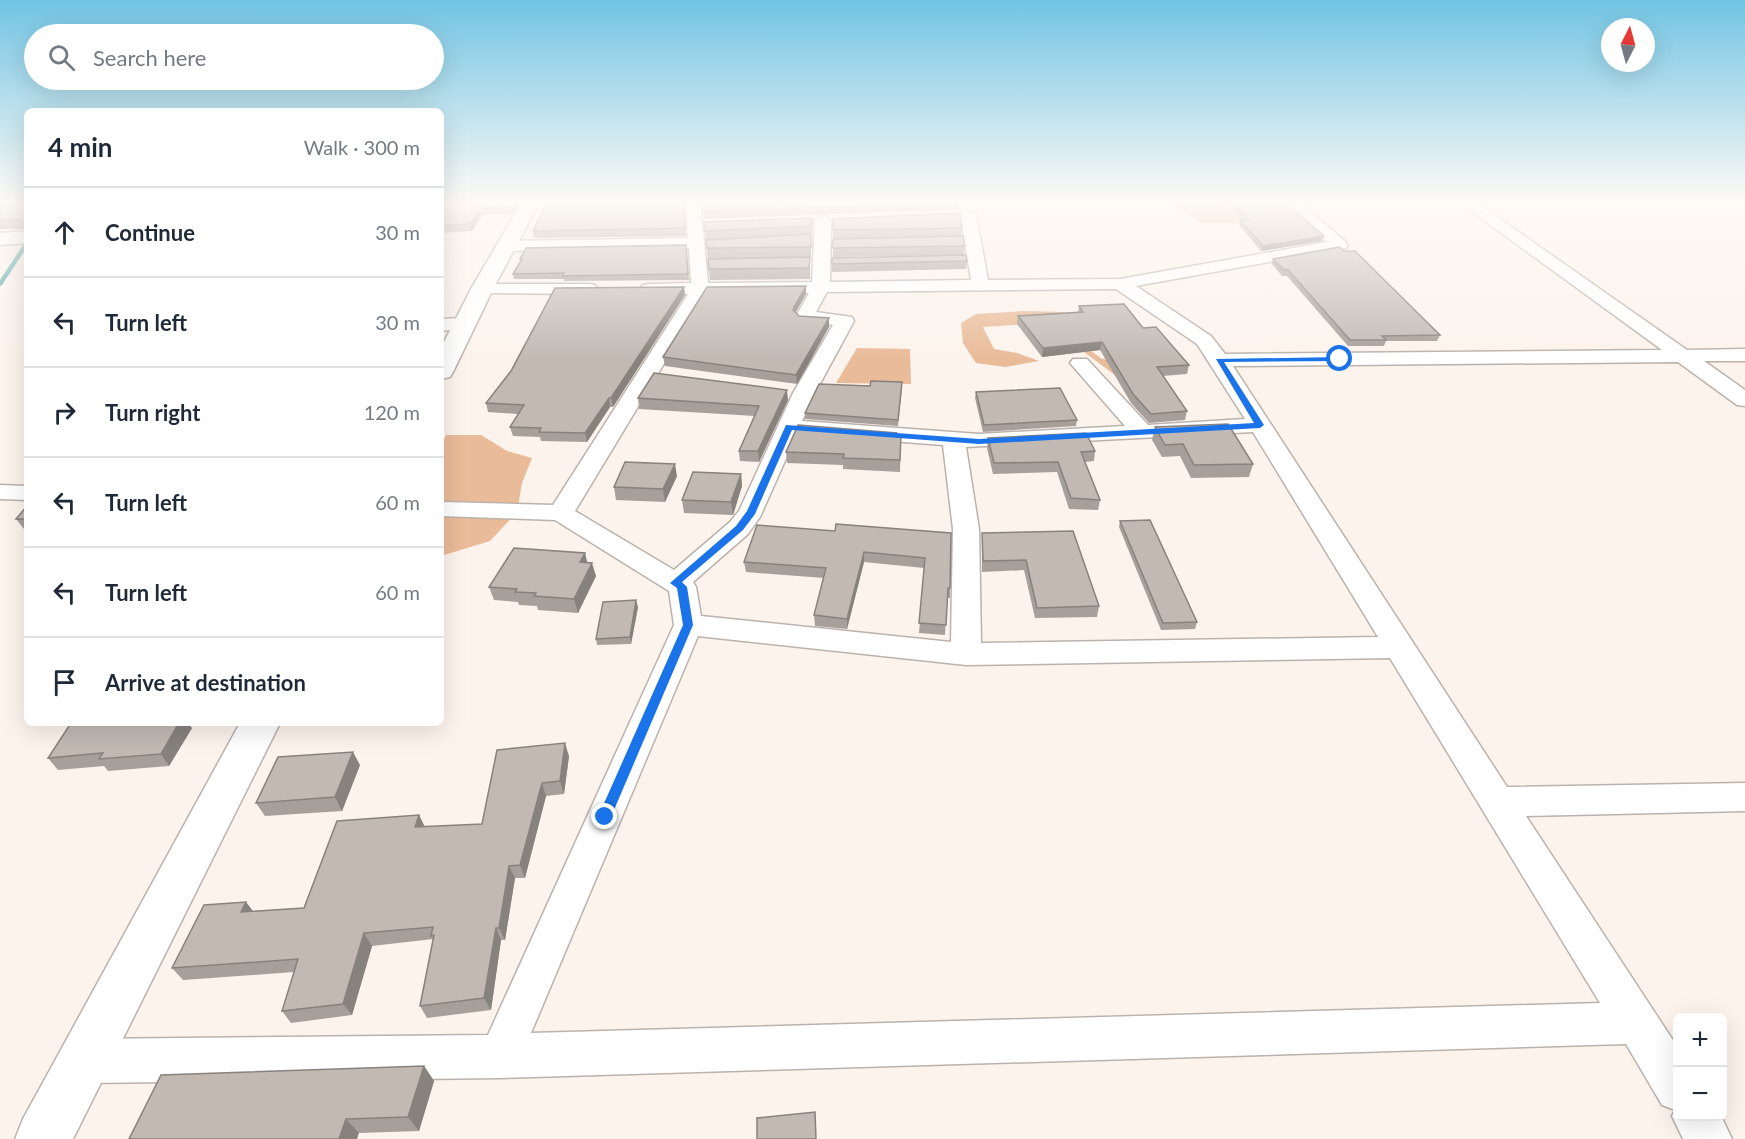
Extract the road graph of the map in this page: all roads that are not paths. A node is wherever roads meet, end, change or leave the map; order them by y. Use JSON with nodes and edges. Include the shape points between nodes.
{"nodes":[{"id":1,"x":503,"y":253,"type":"edge"},
{"id":2,"x":701,"y":253,"type":"edge"},
{"id":3,"x":823,"y":253,"type":"edge"},
{"id":4,"x":968,"y":253,"type":"edge"},
{"id":5,"x":1294,"y":253,"type":"edge"},
{"id":6,"x":1538,"y":253,"type":"edge"},
{"id":7,"x":1120,"y":284,"type":"junction"},
{"id":8,"x":980,"y":285,"type":"junction"},
{"id":9,"x":821,"y":287,"type":"junction"},
{"id":10,"x":700,"y":288,"type":"junction"},
{"id":11,"x":608,"y":289,"type":"edge"},
{"id":12,"x":631,"y":289,"type":"edge"},
{"id":13,"x":483,"y":290,"type":"junction"},
{"id":14,"x":465,"y":324,"type":"junction"},
{"id":15,"x":444,"y":325,"type":"edge"},
{"id":16,"x":1745,"y":355,"type":"edge"},
{"id":17,"x":1683,"y":356,"type":"junction"},
{"id":18,"x":1219,"y":360,"type":"junction"},
{"id":19,"x":1080,"y":363,"type":"dead end"},
{"id":20,"x":444,"y":366,"type":"edge"},
{"id":21,"x":648,"y":373,"type":"junction"},
{"id":22,"x":670,"y":376,"type":"edge"},
{"id":23,"x":782,"y":390,"type":"edge"},
{"id":24,"x":804,"y":393,"type":"junction"},
{"id":25,"x":1745,"y":400,"type":"edge"},
{"id":26,"x":1260,"y":425,"type":"junction"},
{"id":27,"x":789,"y":427,"type":"junction"},
{"id":28,"x":1142,"y":432,"type":"junction"},
{"id":29,"x":954,"y":440,"type":"junction"},
{"id":30,"x":444,"y":509,"type":"edge"},
{"id":31,"x":561,"y":513,"type":"junction"},
{"id":32,"x":675,"y":583,"type":"junction"},
{"id":33,"x":688,"y":625,"type":"junction"},
{"id":34,"x":1399,"y":647,"type":"junction"},
{"id":35,"x":966,"y":654,"type":"junction"},
{"id":36,"x":258,"y":726,"type":"edge"},
{"id":37,"x":1745,"y":797,"type":"edge"},
{"id":38,"x":1497,"y":802,"type":"junction"},
{"id":39,"x":1636,"y":1023,"type":"junction"},
{"id":40,"x":500,"y":1056,"type":"junction"},
{"id":41,"x":84,"y":1062,"type":"junction"},
{"id":42,"x":1673,"y":1083,"type":"edge"},
{"id":43,"x":1698,"y":1121,"type":"edge"},
{"id":44,"x":43,"y":1139,"type":"edge"},
{"id":45,"x":1709,"y":1139,"type":"edge"}],
"edges":[{"from":1,"to":13,"type":"street"},
{"from":2,"to":10,"type":"street"},
{"from":3,"to":9,"type":"street"},
{"from":4,"to":8,"type":"street"},
{"from":5,"to":7,"type":"street"},
{"from":6,"to":17,"type":"street"},
{"from":7,"to":8,"type":"street"},
{"from":7,"to":18,"type":"street","via":[[1204,340]]},
{"from":8,"to":9,"type":"street"},
{"from":9,"to":10,"type":"street"},
{"from":9,"to":24,"type":"street","via":[[805,316],[845,321]]},
{"from":10,"to":12,"type":"street"},
{"from":10,"to":21,"type":"street"},
{"from":11,"to":13,"type":"street"},
{"from":13,"to":14,"type":"street"},
{"from":14,"to":15,"type":"street"},
{"from":14,"to":20,"type":"street"},
{"from":16,"to":17,"type":"street"},
{"from":17,"to":18,"type":"street"},
{"from":17,"to":25,"type":"street"},
{"from":18,"to":26,"type":"street"},
{"from":19,"to":28,"type":"street"},
{"from":21,"to":22,"type":"street"},
{"from":21,"to":31,"type":"street"},
{"from":23,"to":24,"type":"street"},
{"from":24,"to":27,"type":"street"},
{"from":26,"to":28,"type":"street"},
{"from":26,"to":34,"type":"street"},
{"from":27,"to":29,"type":"street"},
{"from":27,"to":32,"type":"street","via":[[752,512]]},
{"from":28,"to":29,"type":"street"},
{"from":29,"to":35,"type":"street","via":[[966,529]]},
{"from":30,"to":31,"type":"street"},
{"from":31,"to":32,"type":"street"},
{"from":32,"to":33,"type":"street","via":[[682,587]]},
{"from":33,"to":35,"type":"street"},
{"from":33,"to":40,"type":"street"},
{"from":34,"to":35,"type":"street"},
{"from":34,"to":38,"type":"street"},
{"from":36,"to":41,"type":"street"},
{"from":37,"to":38,"type":"street"},
{"from":38,"to":39,"type":"street"},
{"from":39,"to":40,"type":"street"},
{"from":39,"to":42,"type":"street"},
{"from":40,"to":41,"type":"street"},
{"from":41,"to":44,"type":"street"},
{"from":43,"to":45,"type":"street"}]}
